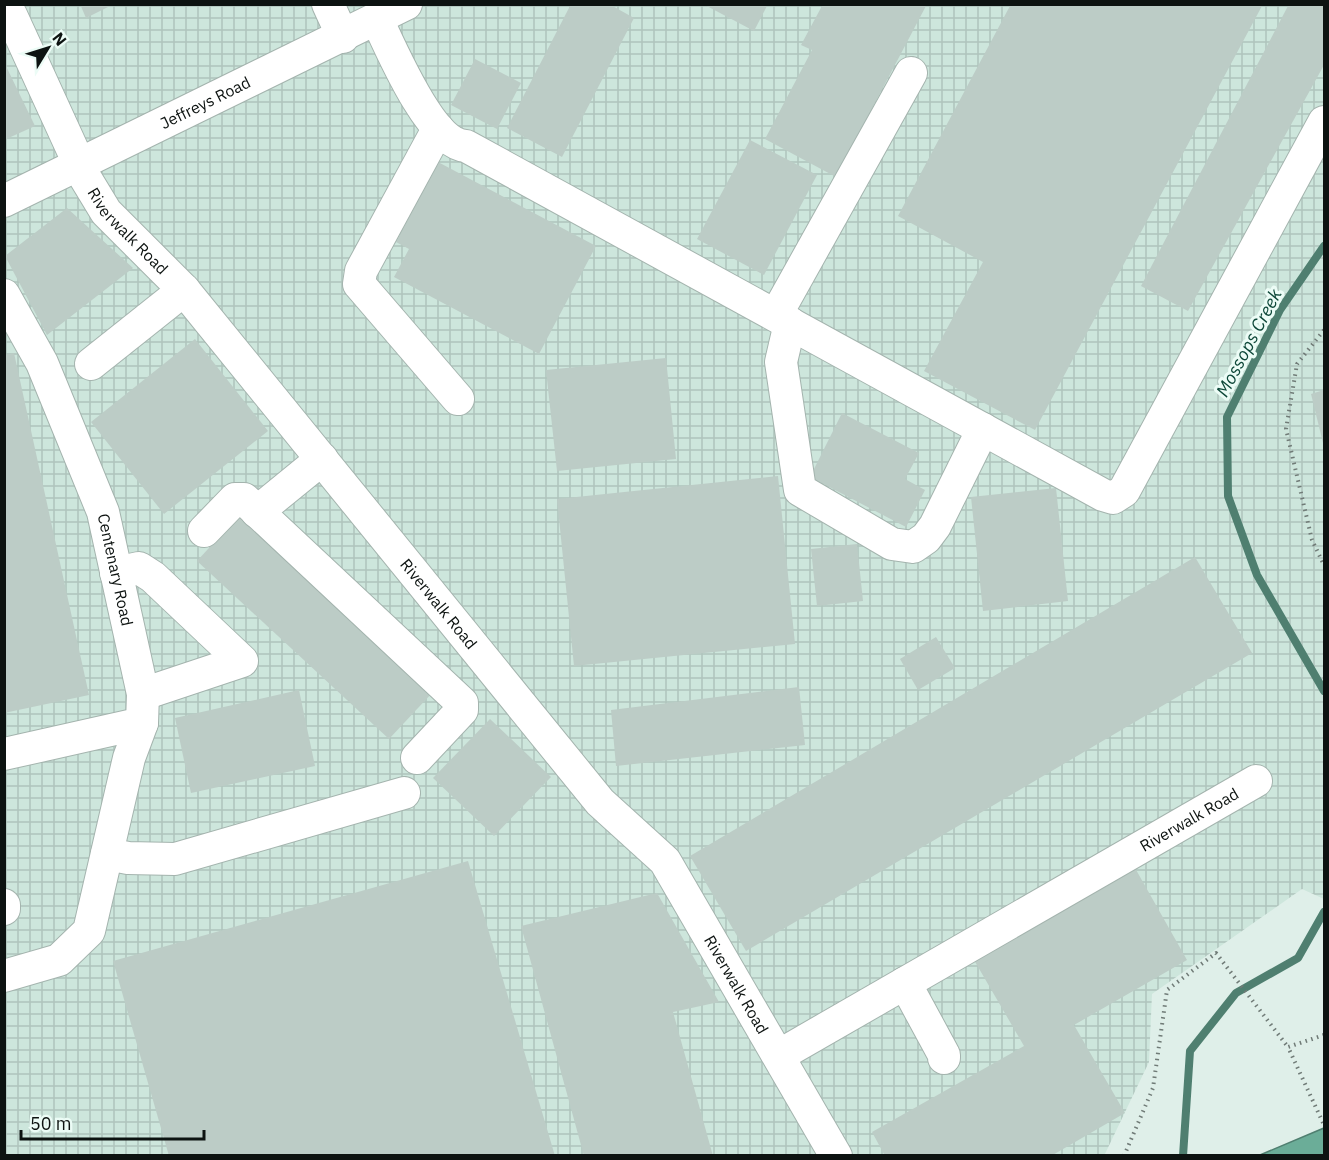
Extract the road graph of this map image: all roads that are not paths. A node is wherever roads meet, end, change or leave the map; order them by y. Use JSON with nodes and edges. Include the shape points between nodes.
{"nodes":[{"id":1,"x":328,"y":4,"type":"edge"},
{"id":2,"x":406,"y":4,"type":"edge"},
{"id":3,"x":4,"y":7,"type":"edge"},
{"id":4,"x":377,"y":19,"type":"junction"},
{"id":5,"x":343,"y":36,"type":"junction"},
{"id":6,"x":911,"y":73,"type":"dead end"},
{"id":7,"x":1324,"y":122,"type":"edge"},
{"id":8,"x":438,"y":129,"type":"junction"},
{"id":9,"x":79,"y":165,"type":"junction"},
{"id":10,"x":4,"y":201,"type":"edge"},
{"id":11,"x":184,"y":290,"type":"junction"},
{"id":12,"x":7,"y":306,"type":"edge"},
{"id":13,"x":783,"y":319,"type":"junction"},
{"id":14,"x":91,"y":364,"type":"dead end"},
{"id":15,"x":458,"y":399,"type":"dead end"},
{"id":16,"x":983,"y":429,"type":"junction"},
{"id":17,"x":321,"y":459,"type":"junction"},
{"id":18,"x":257,"y":512,"type":"junction"},
{"id":19,"x":204,"y":531,"type":"dead end"},
{"id":20,"x":116,"y":573,"type":"junction"},
{"id":21,"x":142,"y":708,"type":"junction"},
{"id":22,"x":4,"y":754,"type":"edge"},
{"id":23,"x":417,"y":758,"type":"dead end"},
{"id":24,"x":1256,"y":782,"type":"dead end"},
{"id":25,"x":404,"y":793,"type":"dead end"},
{"id":26,"x":107,"y":854,"type":"junction"},
{"id":27,"x":4,"y":976,"type":"edge"},
{"id":28,"x":905,"y":983,"type":"junction"},
{"id":29,"x":780,"y":1055,"type":"junction"},
{"id":30,"x":944,"y":1058,"type":"dead end"},
{"id":31,"x":836,"y":1155,"type":"edge"}],
"edges":[{"from":1,"to":5,"type":"street"},
{"from":2,"to":4,"type":"street","name":"Jeffreys Road"},
{"from":3,"to":9,"type":"street","name":"Riverwalk Road"},
{"from":4,"to":5,"type":"street","name":"Jeffreys Road"},
{"from":4,"to":8,"type":"street","via":[[402,72]]},
{"from":5,"to":9,"type":"street","name":"Jeffreys Road"},
{"from":6,"to":13,"type":"street"},
{"from":7,"to":16,"type":"street","via":[[1124,491],[1113,498],[1103,495]]},
{"from":8,"to":13,"type":"street","via":[[459,146],[466,146]]},
{"from":8,"to":15,"type":"street","via":[[360,270],[359,284]]},
{"from":9,"to":10,"type":"street","name":"Jeffreys Road"},
{"from":9,"to":11,"type":"street","name":"Riverwalk Road","via":[[106,212]]},
{"from":11,"to":14,"type":"street"},
{"from":11,"to":17,"type":"street","name":"Riverwalk Road"},
{"from":12,"to":20,"type":"street","name":"Centenary Road","via":[[42,363],[103,512]]},
{"from":13,"to":16,"type":"street"},
{"from":13,"to":16,"type":"street","via":[[781,362],[800,490],[882,539],[914,547],[926,538]]},
{"from":17,"to":18,"type":"street"},
{"from":17,"to":29,"type":"street","name":"Riverwalk Road","via":[[600,802],[666,861]]},
{"from":18,"to":19,"type":"street","via":[[244,499],[235,499]]},
{"from":18,"to":23,"type":"street","via":[[462,703],[462,710]]},
{"from":20,"to":21,"type":"street","name":"Centenary Road"},
{"from":20,"to":21,"type":"street","via":[[139,568],[153,576],[242,662]]},
{"from":21,"to":22,"type":"street"},
{"from":21,"to":26,"type":"street"},
{"from":24,"to":28,"type":"street","name":"Riverwalk Road"},
{"from":25,"to":26,"type":"street","via":[[175,859]]},
{"from":26,"to":27,"type":"street","via":[[89,931],[59,960]]},
{"from":28,"to":29,"type":"street","name":"Riverwalk Road"},
{"from":28,"to":30,"type":"street"},
{"from":29,"to":31,"type":"street","name":"Riverwalk Road"}]}
